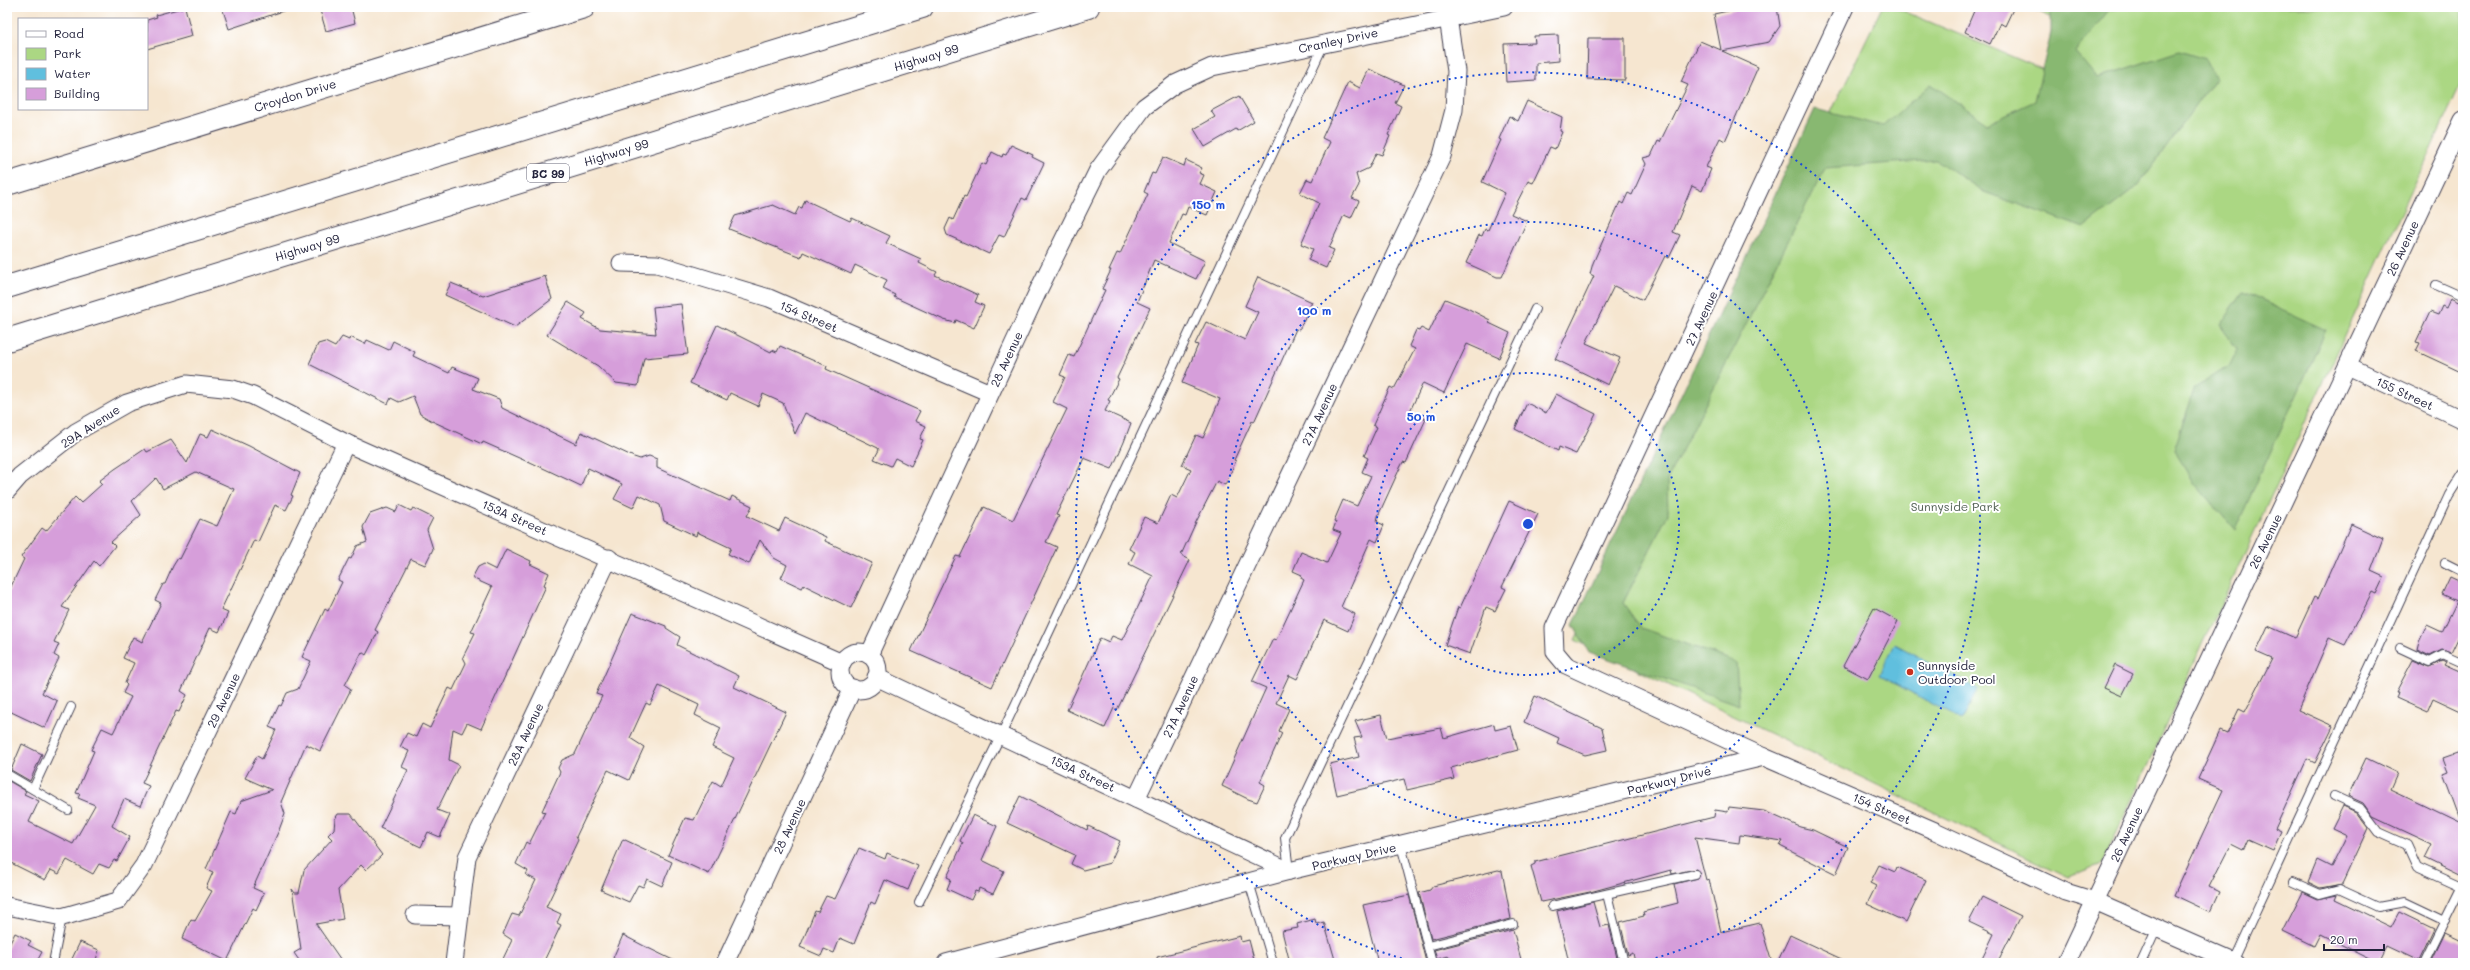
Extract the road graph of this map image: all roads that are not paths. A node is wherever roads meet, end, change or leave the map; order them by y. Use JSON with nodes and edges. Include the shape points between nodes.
{"nodes":[{"id":1,"x":584,"y":7,"type":"edge"},
{"id":2,"x":922,"y":7,"type":"edge"},
{"id":3,"x":1088,"y":7,"type":"edge"},
{"id":4,"x":1504,"y":7,"type":"edge"},
{"id":5,"x":1845,"y":7,"type":"edge"},
{"id":6,"x":1448,"y":18,"type":"junction"},
{"id":7,"x":1325,"y":42,"type":"junction"},
{"id":8,"x":1175,"y":84,"type":"joint"},
{"id":9,"x":2463,"y":120,"type":"edge"},
{"id":10,"x":7,"y":184,"type":"edge"},
{"id":11,"x":621,"y":263,"type":"dead end"},
{"id":12,"x":2436,"y":285,"type":"dead end"},
{"id":13,"x":7,"y":287,"type":"edge"},
{"id":14,"x":2463,"y":297,"type":"edge"},
{"id":15,"x":1534,"y":309,"type":"dead end"},
{"id":16,"x":7,"y":340,"type":"edge"},
{"id":17,"x":2348,"y":366,"type":"junction"},
{"id":18,"x":186,"y":384,"type":"joint"},
{"id":19,"x":990,"y":393,"type":"junction"},
{"id":20,"x":2463,"y":420,"type":"edge"},
{"id":21,"x":346,"y":443,"type":"junction"},
{"id":22,"x":2463,"y":473,"type":"edge"},
{"id":23,"x":7,"y":491,"type":"edge"},
{"id":24,"x":608,"y":558,"type":"junction"},
{"id":25,"x":2445,"y":563,"type":"dead end"},
{"id":26,"x":2463,"y":572,"type":"edge"},
{"id":27,"x":1554,"y":628,"type":"joint"},
{"id":28,"x":2400,"y":648,"type":"dead end"},
{"id":29,"x":869,"y":655,"type":"junction"},
{"id":30,"x":842,"y":663,"type":"junction"},
{"id":31,"x":2463,"y":664,"type":"edge"},
{"id":32,"x":876,"y":677,"type":"junction"},
{"id":33,"x":853,"y":688,"type":"junction"},
{"id":34,"x":71,"y":708,"type":"dead end"},
{"id":35,"x":1001,"y":735,"type":"junction"},
{"id":36,"x":1764,"y":757,"type":"junction"},
{"id":37,"x":7,"y":774,"type":"edge"},
{"id":38,"x":33,"y":789,"type":"junction"},
{"id":39,"x":2334,"y":796,"type":"dead end"},
{"id":40,"x":1136,"y":798,"type":"junction"},
{"id":41,"x":68,"y":810,"type":"dead end"},
{"id":42,"x":1401,"y":845,"type":"junction"},
{"id":43,"x":1289,"y":871,"type":"junction"},
{"id":44,"x":1695,"y":874,"type":"dead end"},
{"id":45,"x":1249,"y":882,"type":"junction"},
{"id":46,"x":2293,"y":882,"type":"dead end"},
{"id":47,"x":2462,"y":886,"type":"edge"},
{"id":48,"x":1607,"y":894,"type":"junction"},
{"id":49,"x":2095,"y":901,"type":"junction"},
{"id":50,"x":919,"y":902,"type":"dead end"},
{"id":51,"x":7,"y":906,"type":"edge"},
{"id":52,"x":1552,"y":906,"type":"dead end"},
{"id":53,"x":415,"y":916,"type":"dead end"},
{"id":54,"x":459,"y":916,"type":"junction"},
{"id":55,"x":62,"y":917,"type":"junction"},
{"id":56,"x":2445,"y":921,"type":"junction"},
{"id":57,"x":1513,"y":924,"type":"dead end"},
{"id":58,"x":2158,"y":928,"type":"junction"},
{"id":59,"x":1428,"y":946,"type":"junction"},
{"id":60,"x":2234,"y":962,"type":"edge"},
{"id":61,"x":53,"y":963,"type":"edge"},
{"id":62,"x":454,"y":963,"type":"edge"},
{"id":63,"x":725,"y":963,"type":"edge"},
{"id":64,"x":946,"y":963,"type":"edge"},
{"id":65,"x":1273,"y":963,"type":"edge"},
{"id":66,"x":1432,"y":963,"type":"edge"},
{"id":67,"x":1624,"y":963,"type":"edge"},
{"id":68,"x":2066,"y":963,"type":"edge"},
{"id":69,"x":2141,"y":963,"type":"edge"},
{"id":70,"x":2424,"y":963,"type":"edge"}],
"edges":[{"from":1,"to":10,"type":"main road","name":"Croydon Drive"},
{"from":2,"to":13,"type":"main road"},
{"from":3,"to":16,"type":"main road","name":"Highway 99","number":"BC 99"},
{"from":4,"to":6,"type":"street","name":"Cranley Drive"},
{"from":5,"to":27,"type":"street","name":"27 Avenue"},
{"from":6,"to":7,"type":"street","name":"Cranley Drive"},
{"from":6,"to":40,"type":"street","name":"27A Avenue","via":[[1456,71],[1454,110],[1442,156]]},
{"from":7,"to":8,"type":"street","name":"Cranley Drive","via":[[1212,67]]},
{"from":7,"to":35,"type":"lane"},
{"from":8,"to":19,"type":"street","name":"28 Avenue","via":[[1144,107],[1098,170]]},
{"from":9,"to":17,"type":"street","name":"26 Avenue"},
{"from":11,"to":19,"type":"street","name":"154 Street","via":[[657,264],[769,298]]},
{"from":12,"to":14,"type":"lane"},
{"from":15,"to":43,"type":"lane","via":[[1285,838]]},
{"from":17,"to":20,"type":"street","name":"155 Street"},
{"from":17,"to":49,"type":"street","name":"26 Avenue"},
{"from":18,"to":21,"type":"street","name":"153A Street","via":[[233,389],[253,396]]},
{"from":18,"to":23,"type":"street","name":"29A Avenue","via":[[127,403],[76,432],[20,476]]},
{"from":19,"to":29,"type":"street","name":"28 Avenue"},
{"from":21,"to":24,"type":"street","name":"153A Street"},
{"from":21,"to":55,"type":"street","name":"29 Avenue","via":[[144,865],[118,901]]},
{"from":22,"to":60,"type":"lane","via":[[2446,502]]},
{"from":24,"to":30,"type":"street","name":"153A Street"},
{"from":24,"to":54,"type":"street","name":"28A Avenue","via":[[467,857]]},
{"from":25,"to":26,"type":"lane"},
{"from":27,"to":36,"type":"street","name":"154 Street","via":[[1555,652],[1566,665]]},
{"from":28,"to":31,"type":"lane","via":[[2430,662],[2443,656]]},
{"from":29,"to":30,"type":"street","via":[[854,652]]},
{"from":29,"to":32,"type":"street","via":[[877,665]]},
{"from":30,"to":33,"type":"street","via":[[842,680]]},
{"from":32,"to":33,"type":"street","via":[[869,686]]},
{"from":32,"to":35,"type":"street","name":"153A Street"},
{"from":33,"to":63,"type":"street","name":"28 Avenue"},
{"from":34,"to":38,"type":"lane"},
{"from":35,"to":40,"type":"street","name":"153A Street"},
{"from":35,"to":50,"type":"lane"},
{"from":36,"to":42,"type":"street","name":"Parkway Drive"},
{"from":36,"to":49,"type":"street","name":"154 Street","via":[[1935,831],[2066,892]]},
{"from":37,"to":38,"type":"lane"},
{"from":38,"to":41,"type":"lane"},
{"from":39,"to":47,"type":"lane","via":[[2360,808],[2378,832],[2407,845],[2417,867]]},
{"from":40,"to":43,"type":"street","name":"153A Street"},
{"from":42,"to":43,"type":"street","name":"Parkway Drive"},
{"from":42,"to":59,"type":"lane"},
{"from":43,"to":45,"type":"street","name":"Parkway Drive"},
{"from":44,"to":48,"type":"lane"},
{"from":45,"to":64,"type":"street","name":"Parkway Drive"},
{"from":45,"to":65,"type":"lane"},
{"from":46,"to":56,"type":"lane","via":[[2320,894],[2339,890],[2378,906],[2405,902]]},
{"from":47,"to":56,"type":"lane"},
{"from":48,"to":52,"type":"lane"},
{"from":48,"to":67,"type":"lane"},
{"from":49,"to":58,"type":"street","name":"154 Street"},
{"from":49,"to":68,"type":"street","name":"26 Avenue"},
{"from":51,"to":55,"type":"street"},
{"from":53,"to":54,"type":"street"},
{"from":54,"to":62,"type":"street","name":"28A Avenue"},
{"from":55,"to":61,"type":"lane"},
{"from":56,"to":70,"type":"lane"},
{"from":57,"to":59,"type":"lane"},
{"from":58,"to":60,"type":"street","name":"154 Street"},
{"from":58,"to":69,"type":"lane"},
{"from":59,"to":66,"type":"lane"}]}
